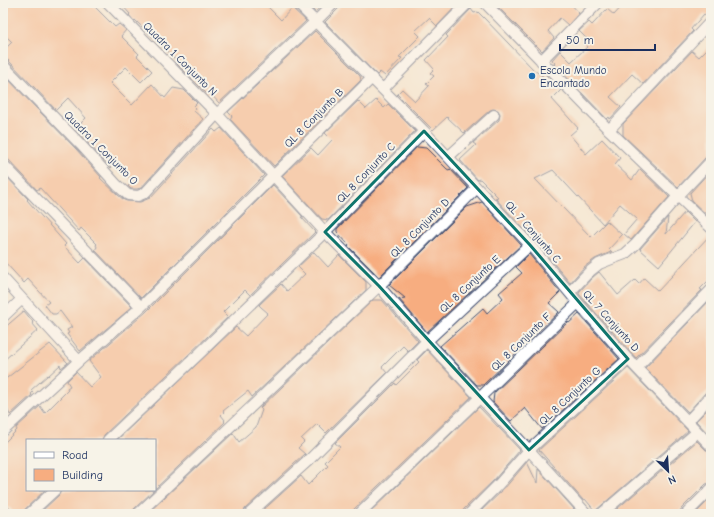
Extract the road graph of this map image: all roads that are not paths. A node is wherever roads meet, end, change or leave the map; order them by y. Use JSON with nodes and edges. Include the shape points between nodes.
{"nodes":[{"id":1,"x":108,"y":3,"type":"edge"},
{"id":2,"x":297,"y":3,"type":"edge"},
{"id":3,"x":334,"y":3,"type":"edge"},
{"id":4,"x":468,"y":3,"type":"edge"},
{"id":5,"x":485,"y":3,"type":"edge"},
{"id":6,"x":598,"y":3,"type":"edge"},
{"id":7,"x":316,"y":21,"type":"junction"},
{"id":8,"x":711,"y":21,"type":"edge"},
{"id":9,"x":542,"y":61,"type":"junction"},
{"id":10,"x":3,"y":65,"type":"edge"},
{"id":11,"x":372,"y":78,"type":"junction"},
{"id":12,"x":383,"y":89,"type":"junction"},
{"id":13,"x":218,"y":114,"type":"junction"},
{"id":14,"x":494,"y":115,"type":"dead end"},
{"id":15,"x":609,"y":130,"type":"junction"},
{"id":16,"x":424,"y":131,"type":"junction"},
{"id":17,"x":448,"y":156,"type":"junction"},
{"id":18,"x":711,"y":161,"type":"edge"},
{"id":19,"x":3,"y":164,"type":"edge"},
{"id":20,"x":274,"y":175,"type":"junction"},
{"id":21,"x":477,"y":188,"type":"junction"},
{"id":22,"x":678,"y":196,"type":"junction"},
{"id":23,"x":711,"y":228,"type":"edge"},
{"id":24,"x":325,"y":232,"type":"junction"},
{"id":25,"x":530,"y":245,"type":"junction"},
{"id":26,"x":3,"y":278,"type":"edge"},
{"id":27,"x":379,"y":286,"type":"junction"},
{"id":28,"x":711,"y":290,"type":"edge"},
{"id":29,"x":570,"y":292,"type":"junction"},
{"id":30,"x":22,"y":299,"type":"junction"},
{"id":31,"x":578,"y":303,"type":"junction"},
{"id":32,"x":141,"y":307,"type":"junction"},
{"id":33,"x":3,"y":317,"type":"edge"},
{"id":34,"x":427,"y":341,"type":"junction"},
{"id":35,"x":628,"y":359,"type":"junction"},
{"id":36,"x":79,"y":361,"type":"junction"},
{"id":37,"x":637,"y":367,"type":"junction"},
{"id":38,"x":711,"y":396,"type":"edge"},
{"id":39,"x":480,"y":398,"type":"junction"},
{"id":40,"x":688,"y":421,"type":"junction"},
{"id":41,"x":3,"y":431,"type":"edge"},
{"id":42,"x":697,"y":432,"type":"junction"},
{"id":43,"x":109,"y":439,"type":"edge"},
{"id":44,"x":711,"y":446,"type":"edge"},
{"id":45,"x":530,"y":450,"type":"junction"},
{"id":46,"x":711,"y":489,"type":"edge"},
{"id":47,"x":54,"y":491,"type":"edge"},
{"id":48,"x":582,"y":512,"type":"edge"},
{"id":49,"x":29,"y":514,"type":"edge"},
{"id":50,"x":138,"y":514,"type":"edge"},
{"id":51,"x":249,"y":514,"type":"edge"},
{"id":52,"x":359,"y":514,"type":"edge"},
{"id":53,"x":469,"y":514,"type":"edge"},
{"id":54,"x":601,"y":514,"type":"edge"},
{"id":55,"x":686,"y":514,"type":"edge"}],
"edges":[{"from":1,"to":13,"type":"street","name":"Quadra 1 Conjunto N"},
{"from":2,"to":7,"type":"street"},
{"from":3,"to":7,"type":"street"},
{"from":4,"to":12,"type":"street"},
{"from":5,"to":9,"type":"street"},
{"from":6,"to":9,"type":"street"},
{"from":7,"to":11,"type":"street"},
{"from":7,"to":13,"type":"street"},
{"from":8,"to":15,"type":"street"},
{"from":9,"to":15,"type":"street"},
{"from":10,"to":13,"type":"street","name":"Quadra 1 Conjunto O","via":[[128,195],[138,196],[145,192]]},
{"from":11,"to":12,"type":"street"},
{"from":11,"to":20,"type":"street","name":"QL 8 Conjunto B"},
{"from":12,"to":16,"type":"street"},
{"from":13,"to":20,"type":"street","name":"Quadra 1 Conjunto N"},
{"from":14,"to":17,"type":"street"},
{"from":15,"to":22,"type":"street"},
{"from":16,"to":17,"type":"street","name":"QL 7 Conjunto C"},
{"from":16,"to":24,"type":"street","name":"QL 8 Conjunto C"},
{"from":17,"to":21,"type":"street","name":"QL 7 Conjunto C"},
{"from":18,"to":22,"type":"street","name":"QL 7 Conjunto D"},
{"from":19,"to":32,"type":"street"},
{"from":20,"to":24,"type":"street","name":"Quadra 1 Conjunto N"},
{"from":20,"to":32,"type":"street","name":"QL 8 Conjunto B"},
{"from":21,"to":25,"type":"street","name":"QL 7 Conjunto C"},
{"from":21,"to":27,"type":"street","name":"QL 8 Conjunto D"},
{"from":22,"to":23,"type":"street"},
{"from":22,"to":29,"type":"street","name":"QL 7 Conjunto D","via":[[625,254],[599,264]]},
{"from":24,"to":27,"type":"street","name":"Quadra 1 Conjunto N"},
{"from":24,"to":43,"type":"street","name":"QL 8 Conjunto C"},
{"from":25,"to":29,"type":"street","name":"QL 7 Conjunto C"},
{"from":25,"to":34,"type":"street","name":"QL 8 Conjunto E"},
{"from":26,"to":30,"type":"street"},
{"from":27,"to":34,"type":"street","name":"Quadra 1 Conjunto N"},
{"from":27,"to":50,"type":"street","name":"QL 8 Conjunto D"},
{"from":28,"to":37,"type":"street"},
{"from":29,"to":31,"type":"street","name":"QL 7 Conjunto D"},
{"from":30,"to":33,"type":"street"},
{"from":30,"to":36,"type":"street"},
{"from":31,"to":35,"type":"street","name":"QL 7 Conjunto D"},
{"from":31,"to":39,"type":"street","name":"QL 8 Conjunto F"},
{"from":32,"to":36,"type":"street","name":"QL 8 Conjunto B"},
{"from":34,"to":39,"type":"street","name":"Quadra 1 Conjunto N"},
{"from":34,"to":51,"type":"street","name":"QL 8 Conjunto E","via":[[308,460]]},
{"from":35,"to":37,"type":"street","name":"QL 7 Conjunto D"},
{"from":35,"to":45,"type":"street","name":"QL 8 Conjunto G"},
{"from":36,"to":41,"type":"street","name":"QL 8 Conjunto B"},
{"from":37,"to":40,"type":"street","name":"QL 7 Conjunto D"},
{"from":38,"to":40,"type":"street"},
{"from":39,"to":45,"type":"street","name":"Quadra 1 Conjunto N"},
{"from":39,"to":52,"type":"street","name":"QL 8 Conjunto F"},
{"from":40,"to":42,"type":"street","name":"QL 7 Conjunto D"},
{"from":42,"to":44,"type":"street","name":"QL 7 Conjunto D"},
{"from":42,"to":54,"type":"street"},
{"from":45,"to":48,"type":"street","name":"Quadra 1 Conjunto N"},
{"from":45,"to":53,"type":"street","name":"QL 8 Conjunto G"},
{"from":46,"to":55,"type":"street"},
{"from":47,"to":49,"type":"street"}]}
